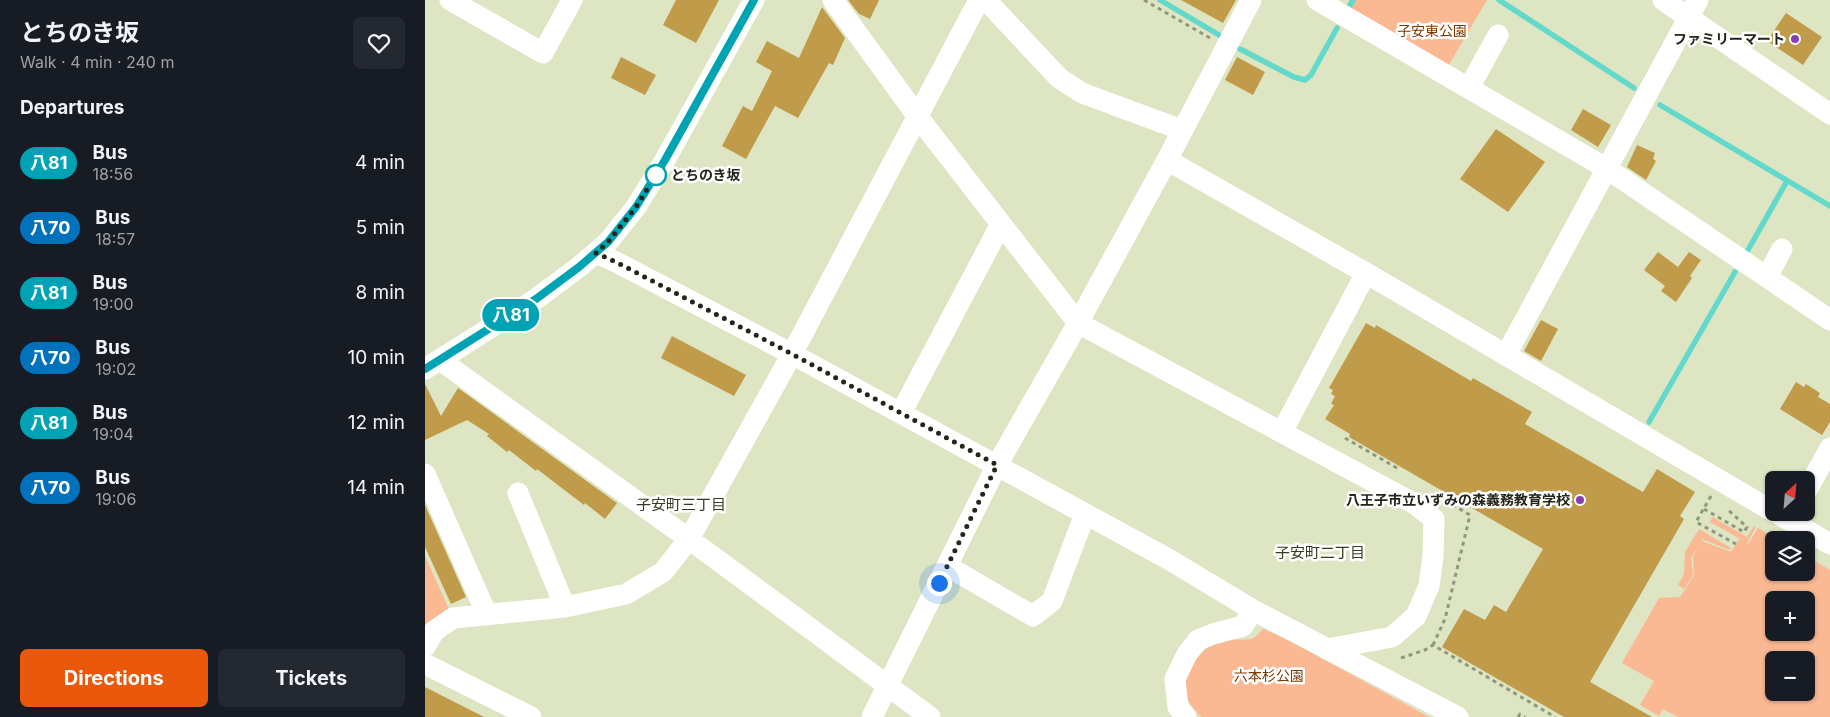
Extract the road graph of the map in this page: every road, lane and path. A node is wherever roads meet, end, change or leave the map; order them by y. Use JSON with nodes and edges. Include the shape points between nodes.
{"nodes":[{"id":1,"x":450,"y":0,"type":"edge"},
{"id":2,"x":572,"y":0,"type":"edge"},
{"id":3,"x":754,"y":0,"type":"edge"},
{"id":4,"x":833,"y":0,"type":"edge"},
{"id":5,"x":979,"y":0,"type":"edge"},
{"id":6,"x":986,"y":0,"type":"edge"},
{"id":7,"x":1144,"y":0,"type":"edge"},
{"id":8,"x":1251,"y":0,"type":"edge"},
{"id":9,"x":1317,"y":0,"type":"edge"},
{"id":10,"x":1663,"y":0,"type":"edge"},
{"id":11,"x":1693,"y":9,"type":"edge"},
{"id":12,"x":1498,"y":35,"type":"dead end"},
{"id":13,"x":1227,"y":48,"type":"junction"},
{"id":14,"x":1469,"y":88,"type":"junction"},
{"id":15,"x":1830,"y":114,"type":"edge"},
{"id":16,"x":918,"y":117,"type":"junction"},
{"id":17,"x":1182,"y":130,"type":"junction"},
{"id":18,"x":1167,"y":160,"type":"junction"},
{"id":19,"x":1606,"y":168,"type":"junction"},
{"id":20,"x":1001,"y":224,"type":"junction"},
{"id":21,"x":1782,"y":249,"type":"dead end"},
{"id":22,"x":596,"y":253,"type":"junction"},
{"id":23,"x":1366,"y":273,"type":"junction"},
{"id":24,"x":1767,"y":277,"type":"junction"},
{"id":25,"x":1830,"y":320,"type":"edge"},
{"id":26,"x":1078,"y":323,"type":"junction"},
{"id":27,"x":792,"y":354,"type":"junction"},
{"id":28,"x":1506,"y":355,"type":"junction"},
{"id":29,"x":432,"y":364,"type":"edge"},
{"id":30,"x":901,"y":413,"type":"junction"},
{"id":31,"x":1282,"y":432,"type":"junction"},
{"id":32,"x":1830,"y":448,"type":"edge"},
{"id":33,"x":997,"y":465,"type":"junction"},
{"id":34,"x":425,"y":474,"type":"edge"},
{"id":35,"x":1815,"y":476,"type":"edge"},
{"id":36,"x":518,"y":494,"type":"dead end"},
{"id":37,"x":1719,"y":502,"type":"dead end"},
{"id":38,"x":1765,"y":504,"type":"edge"},
{"id":39,"x":1726,"y":508,"type":"dead end"},
{"id":40,"x":1704,"y":509,"type":"junction"},
{"id":41,"x":1085,"y":514,"type":"junction"},
{"id":42,"x":1794,"y":521,"type":"edge"},
{"id":43,"x":689,"y":538,"type":"junction"},
{"id":44,"x":1735,"y":544,"type":"dead end"},
{"id":45,"x":1830,"y":544,"type":"edge"},
{"id":46,"x":947,"y":566,"type":"junction"},
{"id":47,"x":565,"y":607,"type":"junction"},
{"id":48,"x":1253,"y":610,"type":"junction"},
{"id":49,"x":487,"y":615,"type":"junction"},
{"id":50,"x":425,"y":647,"type":"edge"},
{"id":51,"x":1327,"y":649,"type":"junction"},
{"id":52,"x":1401,"y":658,"type":"dead end"},
{"id":53,"x":425,"y":664,"type":"edge"},
{"id":54,"x":888,"y":686,"type":"junction"},
{"id":55,"x":531,"y":717,"type":"edge"},
{"id":56,"x":872,"y":717,"type":"edge"},
{"id":57,"x":930,"y":717,"type":"edge"},
{"id":58,"x":1186,"y":717,"type":"edge"},
{"id":59,"x":1458,"y":717,"type":"edge"},
{"id":60,"x":1518,"y":717,"type":"edge"},
{"id":61,"x":1525,"y":717,"type":"edge"},
{"id":62,"x":1555,"y":717,"type":"edge"}],
"edges":[{"from":1,"to":2,"type":"street","via":[[543,53]]},
{"from":3,"to":22,"type":"street","via":[[636,207]]},
{"from":4,"to":16,"type":"street"},
{"from":5,"to":16,"type":"street"},
{"from":6,"to":17,"type":"street","via":[[1071,87]]},
{"from":7,"to":13,"type":"path"},
{"from":8,"to":13,"type":"street"},
{"from":9,"to":14,"type":"street"},
{"from":10,"to":11,"type":"street"},
{"from":11,"to":15,"type":"street"},
{"from":11,"to":19,"type":"street"},
{"from":12,"to":14,"type":"street"},
{"from":13,"to":17,"type":"street"},
{"from":14,"to":19,"type":"street"},
{"from":16,"to":20,"type":"street"},
{"from":16,"to":27,"type":"street"},
{"from":17,"to":18,"type":"street"},
{"from":18,"to":23,"type":"street"},
{"from":18,"to":26,"type":"street"},
{"from":19,"to":24,"type":"street"},
{"from":19,"to":28,"type":"street"},
{"from":20,"to":26,"type":"street"},
{"from":20,"to":30,"type":"street"},
{"from":21,"to":24,"type":"street"},
{"from":22,"to":27,"type":"street"},
{"from":22,"to":29,"type":"street","via":[[536,299]]},
{"from":23,"to":28,"type":"street"},
{"from":23,"to":31,"type":"street"},
{"from":24,"to":25,"type":"street"},
{"from":26,"to":31,"type":"street"},
{"from":26,"to":33,"type":"street"},
{"from":27,"to":30,"type":"street"},
{"from":27,"to":43,"type":"street"},
{"from":28,"to":38,"type":"street"},
{"from":29,"to":43,"type":"street"},
{"from":30,"to":33,"type":"street"},
{"from":31,"to":51,"type":"street","via":[[1415,504],[1434,519],[1429,586],[1416,616],[1392,637]]},
{"from":32,"to":35,"type":"street"},
{"from":33,"to":41,"type":"street"},
{"from":33,"to":46,"type":"street"},
{"from":34,"to":49,"type":"street"},
{"from":36,"to":47,"type":"street"},
{"from":37,"to":40,"type":"path","via":[[1711,495]]},
{"from":39,"to":40,"type":"path","via":[[1747,527],[1744,532]]},
{"from":40,"to":44,"type":"path","via":[[1696,522]]},
{"from":41,"to":46,"type":"street","via":[[1052,601],[1033,616]]},
{"from":41,"to":48,"type":"street"},
{"from":42,"to":45,"type":"street"},
{"from":43,"to":47,"type":"street","via":[[663,572],[626,594]]},
{"from":43,"to":54,"type":"street"},
{"from":46,"to":54,"type":"street"},
{"from":47,"to":49,"type":"street"},
{"from":48,"to":51,"type":"street"},
{"from":48,"to":58,"type":"street","via":[[1243,626],[1198,640],[1187,654],[1175,679],[1178,707]]},
{"from":49,"to":50,"type":"street","via":[[453,618],[434,631]]},
{"from":51,"to":59,"type":"street"},
{"from":52,"to":62,"type":"path","via":[[1433,645]]},
{"from":53,"to":55,"type":"street"},
{"from":54,"to":56,"type":"street"},
{"from":54,"to":57,"type":"street"},
{"from":60,"to":61,"type":"path","via":[[1520,714]]}]}
